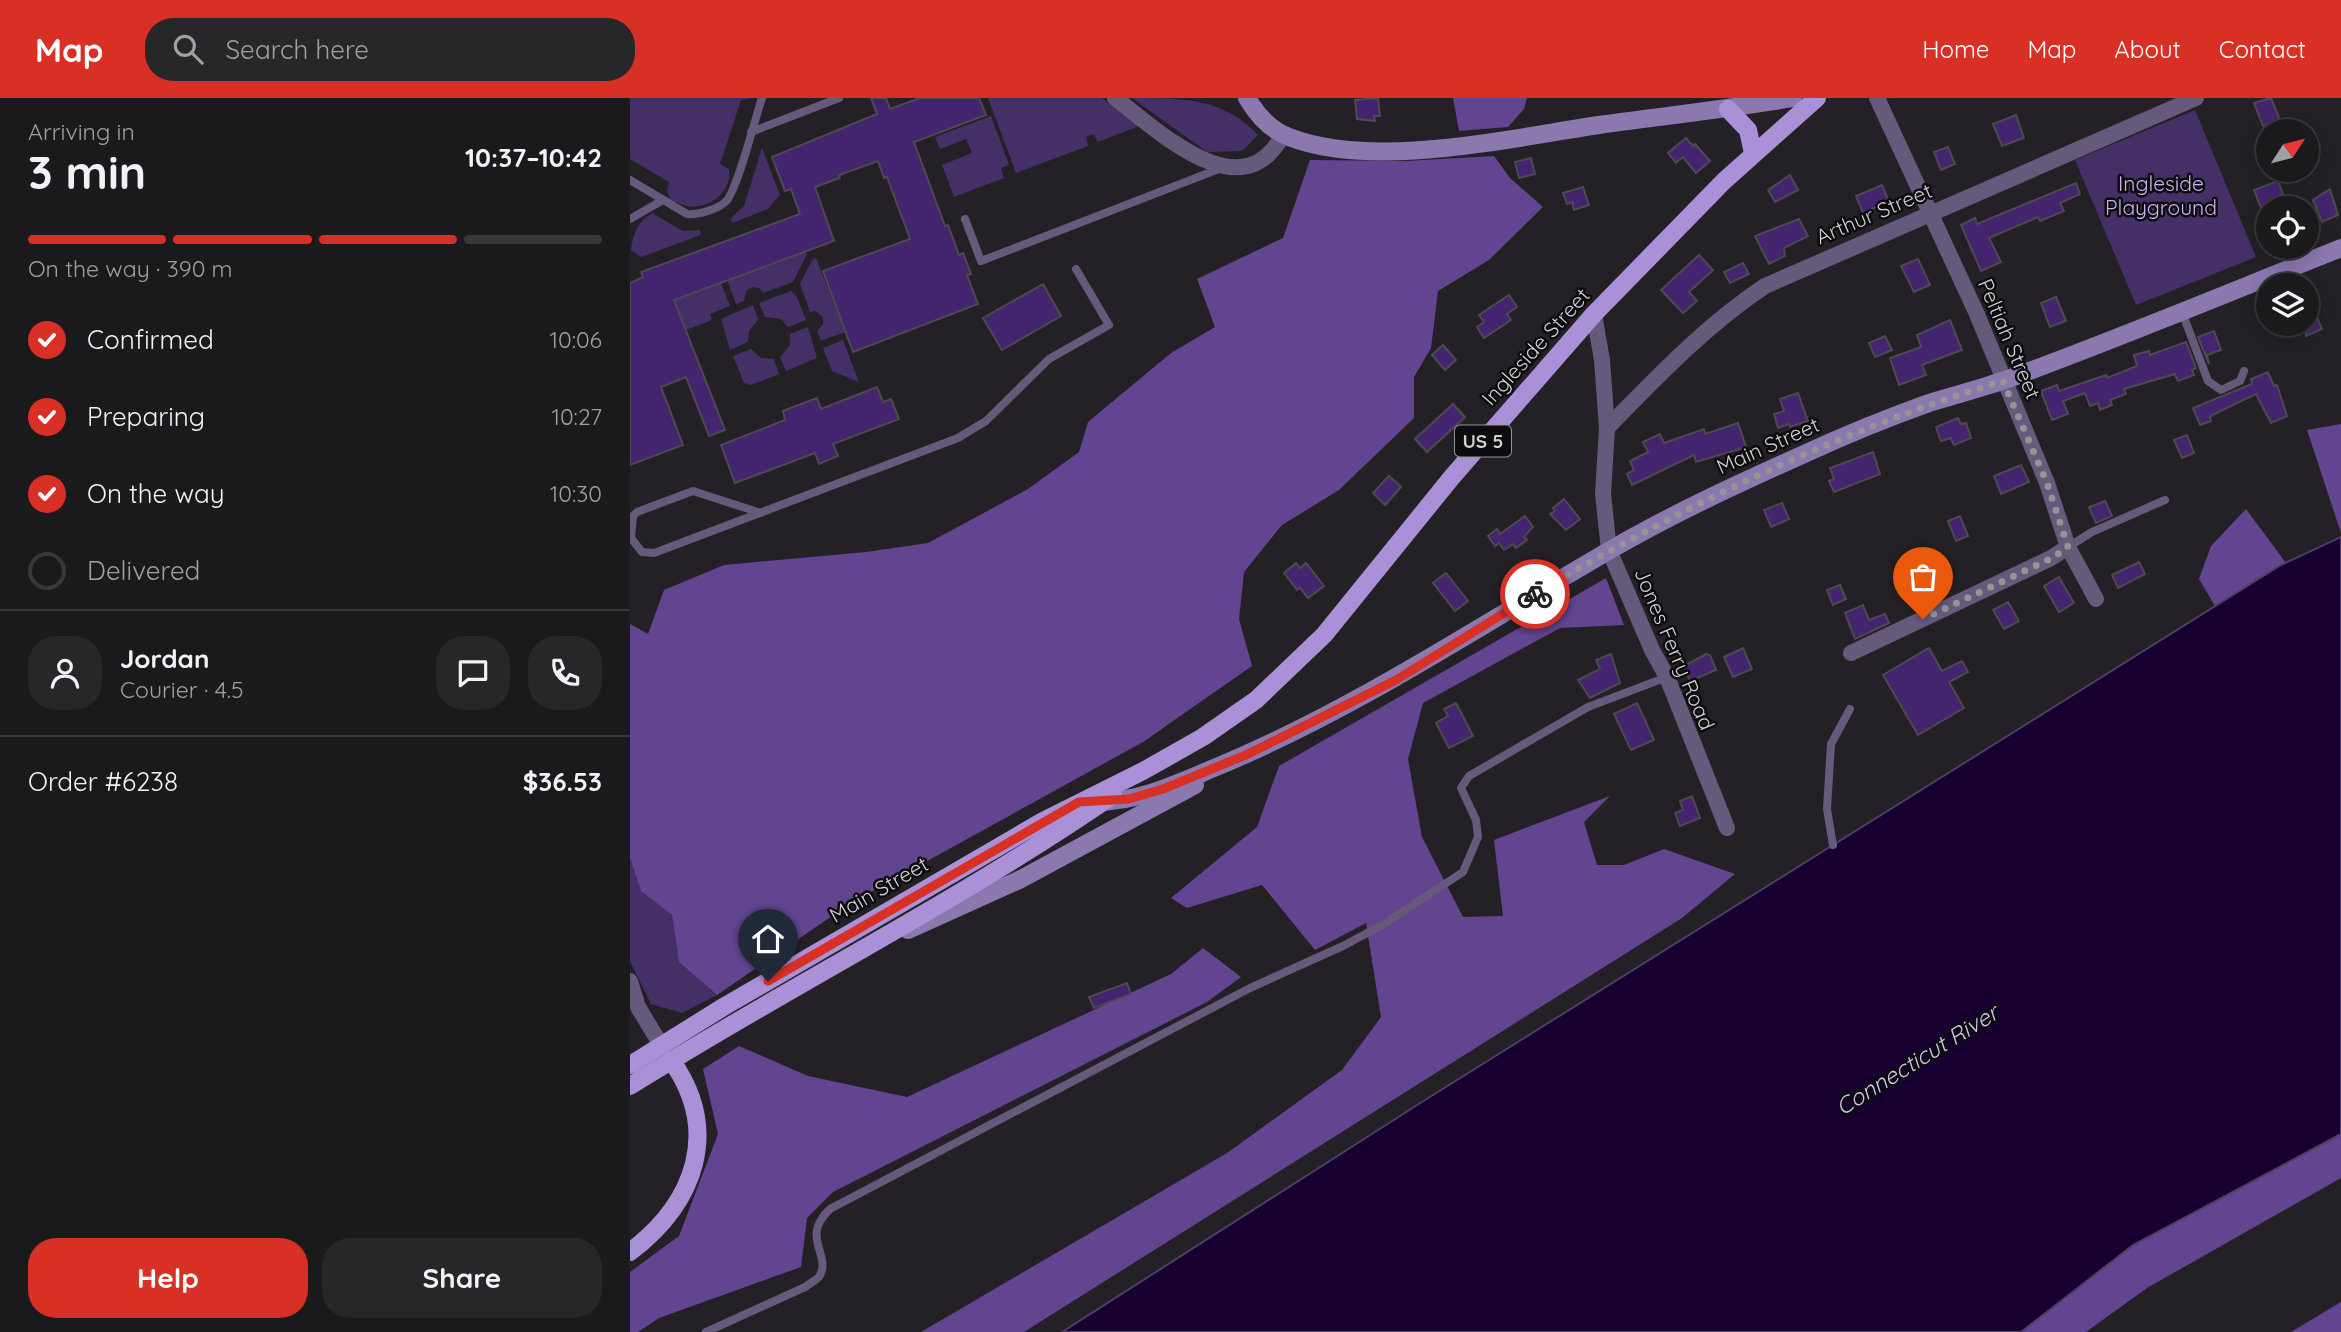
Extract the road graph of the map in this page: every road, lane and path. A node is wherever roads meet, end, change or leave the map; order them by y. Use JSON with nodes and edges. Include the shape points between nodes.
{"nodes":[{"id":1,"x":762,"y":98,"type":"edge"},
{"id":2,"x":839,"y":98,"type":"edge"},
{"id":3,"x":1115,"y":98,"type":"edge"},
{"id":4,"x":1247,"y":98,"type":"edge"},
{"id":5,"x":1793,"y":98,"type":"edge"},
{"id":6,"x":1817,"y":98,"type":"edge"},
{"id":7,"x":1877,"y":98,"type":"edge"},
{"id":8,"x":2196,"y":98,"type":"edge"},
{"id":9,"x":1728,"y":109,"type":"junction"},
{"id":10,"x":751,"y":132,"type":"junction"},
{"id":11,"x":1283,"y":135,"type":"junction"},
{"id":12,"x":1753,"y":153,"type":"junction"},
{"id":13,"x":1227,"y":166,"type":"junction"},
{"id":14,"x":630,"y":180,"type":"edge"},
{"id":15,"x":663,"y":200,"type":"junction"},
{"id":16,"x":1931,"y":214,"type":"junction"},
{"id":17,"x":630,"y":219,"type":"edge"},
{"id":18,"x":965,"y":219,"type":"dead end"},
{"id":19,"x":2341,"y":248,"type":"edge"},
{"id":20,"x":1076,"y":269,"type":"dead end"},
{"id":21,"x":2182,"y":312,"type":"junction"},
{"id":22,"x":1594,"y":314,"type":"junction"},
{"id":23,"x":2244,"y":371,"type":"dead end"},
{"id":24,"x":2003,"y":381,"type":"junction"},
{"id":25,"x":1606,"y":428,"type":"junction"},
{"id":26,"x":2165,"y":500,"type":"dead end"},
{"id":27,"x":761,"y":513,"type":"junction"},
{"id":28,"x":2068,"y":547,"type":"junction"},
{"id":29,"x":1609,"y":550,"type":"junction"},
{"id":30,"x":2096,"y":599,"type":"dead end"},
{"id":31,"x":1851,"y":653,"type":"dead end"},
{"id":32,"x":1667,"y":677,"type":"junction"},
{"id":33,"x":1850,"y":709,"type":"dead end"},
{"id":34,"x":1246,"y":755,"type":"junction"},
{"id":35,"x":1143,"y":771,"type":"junction"},
{"id":36,"x":1079,"y":802,"type":"junction"},
{"id":37,"x":1103,"y":802,"type":"junction"},
{"id":38,"x":1043,"y":821,"type":"joint"},
{"id":39,"x":1727,"y":828,"type":"dead end"},
{"id":40,"x":1051,"y":837,"type":"joint"},
{"id":41,"x":1833,"y":845,"type":"dead end"},
{"id":42,"x":830,"y":966,"type":"junction"},
{"id":43,"x":630,"y":981,"type":"edge"},
{"id":44,"x":666,"y":1053,"type":"junction"},
{"id":45,"x":630,"y":1065,"type":"edge"},
{"id":46,"x":630,"y":1086,"type":"edge"},
{"id":47,"x":630,"y":1252,"type":"edge"},
{"id":48,"x":706,"y":1332,"type":"edge"}],
"edges":[{"from":1,"to":10,"type":"lane"},
{"from":2,"to":10,"type":"lane"},
{"from":3,"to":13,"type":"street","via":[[1202,160]]},
{"from":4,"to":11,"type":"main road","via":[[1259,116]]},
{"from":5,"to":9,"type":"main road"},
{"from":6,"to":12,"type":"main road","name":"Ingleside Street","number":"US 5"},
{"from":7,"to":16,"type":"street","name":"Peltiah Street"},
{"from":8,"to":16,"type":"street","name":"Arthur Street"},
{"from":9,"to":11,"type":"main road","via":[[1413,149],[1337,147]]},
{"from":9,"to":12,"type":"main road","via":[[1748,130]]},
{"from":10,"to":15,"type":"lane","via":[[724,203],[692,215]]},
{"from":11,"to":13,"type":"street","via":[[1263,160],[1247,167]]},
{"from":12,"to":22,"type":"main road","name":"Ingleside Street","number":"US 5"},
{"from":13,"to":18,"type":"lane","via":[[981,261]]},
{"from":14,"to":15,"type":"lane"},
{"from":15,"to":17,"type":"lane"},
{"from":16,"to":24,"type":"street","name":"Peltiah Street"},
{"from":16,"to":25,"type":"street","name":"Arthur Street","via":[[1765,286],[1693,341]]},
{"from":19,"to":21,"type":"main road","name":"Main Street"},
{"from":20,"to":27,"type":"lane","via":[[1109,325],[1041,365],[979,426],[951,441]]},
{"from":21,"to":23,"type":"lane","via":[[2210,383],[2221,390],[2240,381]]},
{"from":21,"to":24,"type":"main road","name":"Main Street"},
{"from":22,"to":25,"type":"street","name":"Jones Ferry Road"},
{"from":22,"to":35,"type":"main road","name":"Ingleside Street","number":"US 5","via":[[1308,653],[1256,700]]},
{"from":24,"to":28,"type":"street","name":"Peltiah Street","via":[[2047,483]]},
{"from":24,"to":29,"type":"main road","name":"Main Street","via":[[1927,404],[1807,452]]},
{"from":25,"to":29,"type":"street","name":"Jones Ferry Road","via":[[1603,494]]},
{"from":26,"to":28,"type":"lane"},
{"from":27,"to":27,"type":"lane","via":[[688,491],[635,514],[631,538],[637,549],[650,554]]},
{"from":28,"to":30,"type":"street","name":"Peltiah Street"},
{"from":28,"to":31,"type":"street"},
{"from":29,"to":32,"type":"street","name":"Jones Ferry Road"},
{"from":29,"to":34,"type":"main road","name":"Main Street","via":[[1396,680]]},
{"from":32,"to":39,"type":"street","name":"Jones Ferry Road"},
{"from":32,"to":48,"type":"lane","via":[[1588,707],[1469,776],[1461,788],[1476,820],[1478,837],[1463,872],[1343,946],[1250,988],[830,1209],[818,1220],[819,1276],[805,1287]]},
{"from":33,"to":41,"type":"lane","via":[[1831,744],[1827,809]]},
{"from":34,"to":37,"type":"main road","name":"Main Street","via":[[1163,789]]},
{"from":34,"to":42,"type":"main road","name":"Main Street","via":[[1019,880]]},
{"from":35,"to":36,"type":"main road","name":"Ingleside Street","number":"US 5"},
{"from":35,"to":37,"type":"main road","name":"Ingleside Street","number":"US 5"},
{"from":36,"to":37,"type":"main road","name":"Main Street"},
{"from":36,"to":38,"type":"main road","name":"Ingleside Street","number":"US 5"},
{"from":37,"to":40,"type":"main road","name":"Ingleside Street","number":"US 5"},
{"from":38,"to":44,"type":"main road","name":"Main Street","number":"US 5"},
{"from":40,"to":42,"type":"main road","name":"Main Street","number":"US 5"},
{"from":42,"to":44,"type":"main road","name":"Main Street","number":"US 5"},
{"from":43,"to":44,"type":"street","via":[[638,1007]]},
{"from":44,"to":45,"type":"main road","name":"Main Street","number":"US 5"},
{"from":44,"to":46,"type":"main road","name":"Main Street","number":"US 5"},
{"from":44,"to":47,"type":"main road","via":[[685,1079],[696,1108],[696,1156],[671,1212]]}]}
